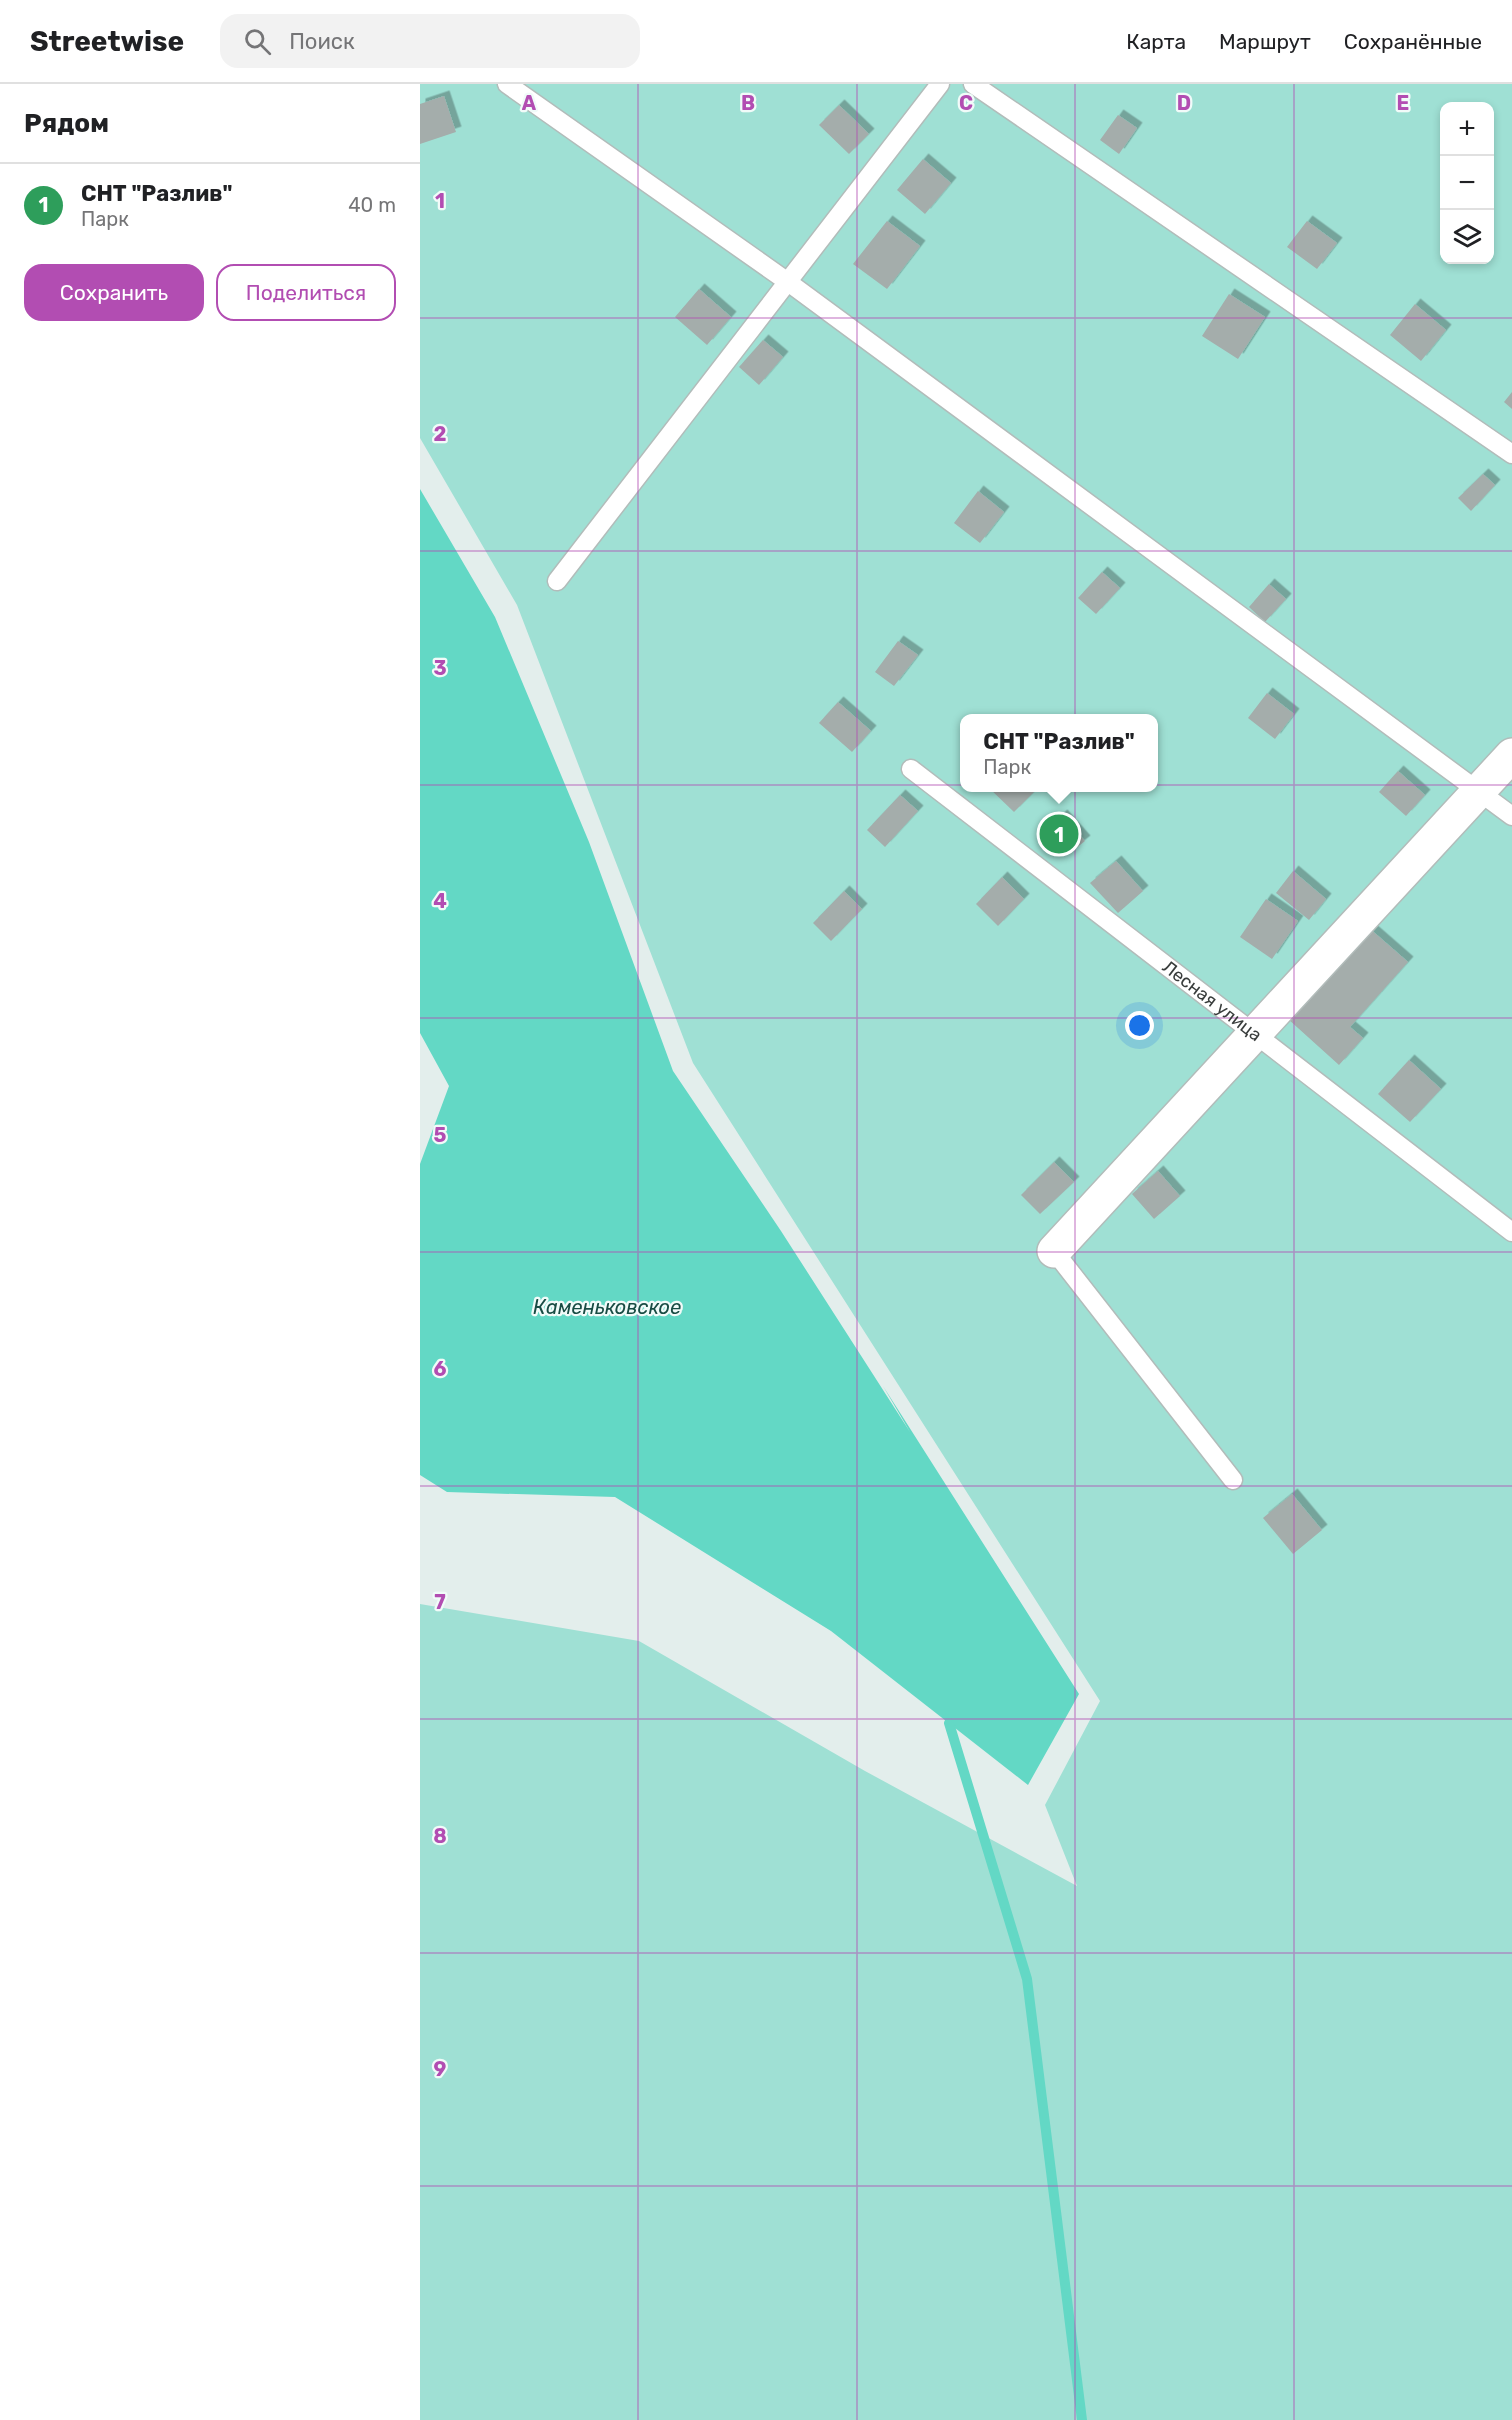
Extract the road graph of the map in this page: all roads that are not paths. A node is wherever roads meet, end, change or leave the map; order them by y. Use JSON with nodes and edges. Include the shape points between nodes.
{"nodes":[{"id":1,"x":507,"y":84,"type":"edge"},
{"id":2,"x":940,"y":84,"type":"edge"},
{"id":3,"x":972,"y":84,"type":"edge"},
{"id":4,"x":788,"y":282,"type":"junction"},
{"id":5,"x":1512,"y":454,"type":"edge"},
{"id":6,"x":557,"y":582,"type":"dead end"},
{"id":7,"x":1512,"y":755,"type":"edge"},
{"id":8,"x":911,"y":769,"type":"dead end"},
{"id":9,"x":1479,"y":793,"type":"junction"},
{"id":10,"x":1512,"y":816,"type":"edge"},
{"id":11,"x":1252,"y":1034,"type":"junction"},
{"id":12,"x":1512,"y":1232,"type":"edge"},
{"id":13,"x":1054,"y":1251,"type":"joint"},
{"id":14,"x":1233,"y":1480,"type":"dead end"}],
"edges":[{"from":1,"to":4,"type":"lane"},
{"from":2,"to":4,"type":"lane"},
{"from":3,"to":5,"type":"lane"},
{"from":4,"to":6,"type":"lane"},
{"from":4,"to":9,"type":"lane"},
{"from":7,"to":9,"type":"street"},
{"from":8,"to":11,"type":"lane","name":"Лесная улица"},
{"from":9,"to":10,"type":"lane"},
{"from":9,"to":11,"type":"street"},
{"from":11,"to":12,"type":"lane","name":"Лесная улица"},
{"from":11,"to":13,"type":"street"},
{"from":13,"to":14,"type":"lane"}]}
